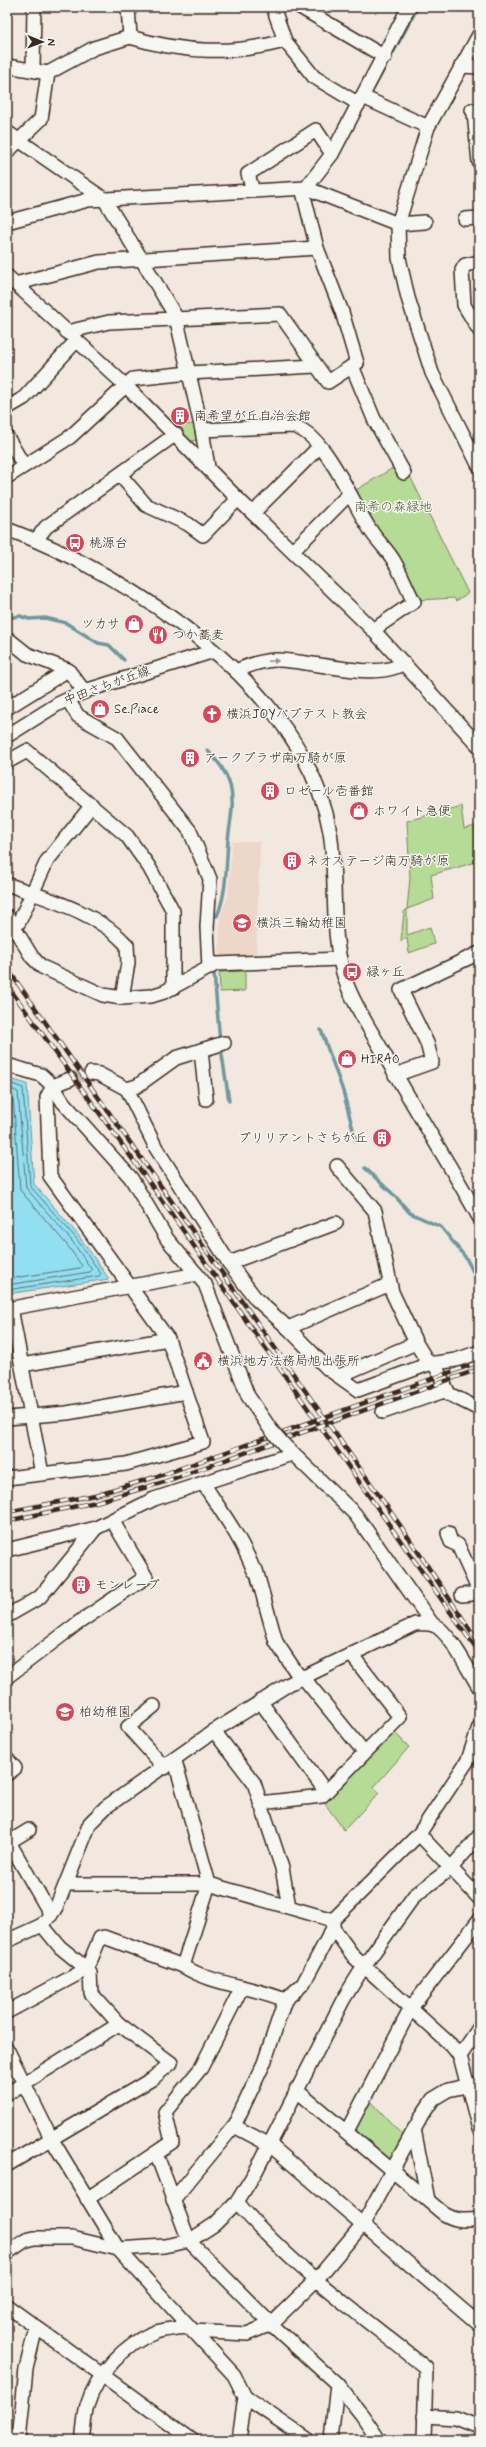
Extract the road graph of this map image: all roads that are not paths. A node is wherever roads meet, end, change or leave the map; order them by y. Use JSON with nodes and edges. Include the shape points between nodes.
{"nodes":[{"id":1,"x":34,"y":7,"type":"edge"},
{"id":2,"x":128,"y":7,"type":"edge"},
{"id":3,"x":273,"y":7,"type":"edge"},
{"id":4,"x":300,"y":7,"type":"edge"},
{"id":5,"x":409,"y":7,"type":"edge"},
{"id":6,"x":479,"y":35,"type":"edge"},
{"id":7,"x":130,"y":37,"type":"junction"},
{"id":8,"x":285,"y":41,"type":"junction"},
{"id":9,"x":385,"y":57,"type":"junction"},
{"id":10,"x":7,"y":66,"type":"edge"},
{"id":11,"x":461,"y":66,"type":"junction"},
{"id":12,"x":479,"y":67,"type":"edge"},
{"id":13,"x":33,"y":70,"type":"junction"},
{"id":14,"x":48,"y":73,"type":"junction"},
{"id":15,"x":361,"y":101,"type":"junction"},
{"id":16,"x":475,"y":112,"type":"edge"},
{"id":17,"x":428,"y":127,"type":"junction"},
{"id":18,"x":7,"y":132,"type":"edge"},
{"id":19,"x":18,"y":141,"type":"junction"},
{"id":20,"x":7,"y":152,"type":"edge"},
{"id":21,"x":332,"y":154,"type":"junction"},
{"id":22,"x":479,"y":162,"type":"edge"},
{"id":23,"x":306,"y":188,"type":"junction"},
{"id":24,"x":253,"y":191,"type":"junction"},
{"id":25,"x":104,"y":199,"type":"junction"},
{"id":26,"x":479,"y":218,"type":"edge"},
{"id":27,"x":465,"y":219,"type":"dead end"},
{"id":28,"x":7,"y":222,"type":"edge"},
{"id":29,"x":425,"y":222,"type":"dead end"},
{"id":30,"x":398,"y":224,"type":"junction"},
{"id":31,"x":317,"y":248,"type":"junction"},
{"id":32,"x":142,"y":260,"type":"junction"},
{"id":33,"x":479,"y":262,"type":"edge"},
{"id":34,"x":11,"y":280,"type":"edge"},
{"id":35,"x":176,"y":318,"type":"junction"},
{"id":36,"x":479,"y":330,"type":"edge"},
{"id":37,"x":71,"y":336,"type":"junction"},
{"id":38,"x":315,"y":366,"type":"junction"},
{"id":39,"x":352,"y":366,"type":"junction"},
{"id":40,"x":189,"y":373,"type":"junction"},
{"id":41,"x":126,"y":386,"type":"junction"},
{"id":42,"x":7,"y":408,"type":"edge"},
{"id":43,"x":202,"y":430,"type":"junction"},
{"id":44,"x":176,"y":434,"type":"junction"},
{"id":45,"x":7,"y":437,"type":"edge"},
{"id":46,"x":320,"y":447,"type":"junction"},
{"id":47,"x":24,"y":466,"type":"junction"},
{"id":48,"x":208,"y":466,"type":"junction"},
{"id":49,"x":479,"y":466,"type":"edge"},
{"id":50,"x":404,"y":473,"type":"dead end"},
{"id":51,"x":120,"y":475,"type":"junction"},
{"id":52,"x":7,"y":477,"type":"edge"},
{"id":53,"x":349,"y":494,"type":"junction"},
{"id":54,"x":238,"y":499,"type":"junction"},
{"id":55,"x":253,"y":513,"type":"junction"},
{"id":56,"x":7,"y":529,"type":"edge"},
{"id":57,"x":36,"y":540,"type":"junction"},
{"id":58,"x":293,"y":551,"type":"junction"},
{"id":59,"x":373,"y":630,"type":"junction"},
{"id":60,"x":7,"y":638,"type":"edge"},
{"id":61,"x":214,"y":651,"type":"junction"},
{"id":62,"x":403,"y":664,"type":"junction"},
{"id":63,"x":68,"y":670,"type":"junction"},
{"id":64,"x":236,"y":671,"type":"junction"},
{"id":65,"x":85,"y":692,"type":"junction"},
{"id":66,"x":68,"y":700,"type":"junction"},
{"id":67,"x":7,"y":708,"type":"edge"},
{"id":68,"x":7,"y":736,"type":"edge"},
{"id":69,"x":479,"y":746,"type":"edge"},
{"id":70,"x":7,"y":762,"type":"edge"},
{"id":71,"x":92,"y":805,"type":"junction"},
{"id":72,"x":7,"y":884,"type":"edge"},
{"id":73,"x":32,"y":893,"type":"junction"},
{"id":74,"x":9,"y":924,"type":"edge"},
{"id":75,"x":479,"y":953,"type":"edge"},
{"id":76,"x":340,"y":959,"type":"junction"},
{"id":77,"x":209,"y":968,"type":"junction"},
{"id":78,"x":173,"y":988,"type":"junction"},
{"id":79,"x":122,"y":998,"type":"junction"},
{"id":80,"x":221,"y":1044,"type":"dead end"},
{"id":81,"x":201,"y":1050,"type":"junction"},
{"id":82,"x":7,"y":1065,"type":"edge"},
{"id":83,"x":91,"y":1073,"type":"tunnel mouth"},
{"id":84,"x":395,"y":1075,"type":"junction"},
{"id":85,"x":70,"y":1079,"type":"tunnel mouth"},
{"id":86,"x":53,"y":1086,"type":"junction"},
{"id":87,"x":127,"y":1089,"type":"junction"},
{"id":88,"x":206,"y":1099,"type":"dead end"},
{"id":89,"x":337,"y":1166,"type":"dead end"},
{"id":90,"x":479,"y":1217,"type":"edge"},
{"id":91,"x":336,"y":1223,"type":"dead end"},
{"id":92,"x":230,"y":1263,"type":"junction"},
{"id":93,"x":197,"y":1274,"type":"junction"},
{"id":94,"x":390,"y":1284,"type":"junction"},
{"id":95,"x":131,"y":1287,"type":"junction"},
{"id":96,"x":9,"y":1309,"type":"edge"},
{"id":97,"x":288,"y":1328,"type":"junction"},
{"id":98,"x":168,"y":1339,"type":"junction"},
{"id":99,"x":416,"y":1343,"type":"junction"},
{"id":100,"x":479,"y":1352,"type":"edge"},
{"id":101,"x":432,"y":1364,"type":"junction"},
{"id":102,"x":22,"y":1365,"type":"junction"},
{"id":103,"x":339,"y":1376,"type":"junction"},
{"id":104,"x":447,"y":1390,"type":"junction"},
{"id":105,"x":186,"y":1392,"type":"junction"},
{"id":106,"x":479,"y":1408,"type":"edge"},
{"id":107,"x":383,"y":1412,"type":"dead end"},
{"id":108,"x":31,"y":1416,"type":"junction"},
{"id":109,"x":7,"y":1418,"type":"edge"},
{"id":110,"x":289,"y":1451,"type":"junction"},
{"id":111,"x":42,"y":1474,"type":"junction"},
{"id":112,"x":7,"y":1478,"type":"edge"},
{"id":113,"x":202,"y":1483,"type":"junction"},
{"id":114,"x":112,"y":1520,"type":"junction"},
{"id":115,"x":96,"y":1528,"type":"junction"},
{"id":116,"x":448,"y":1533,"type":"dead end"},
{"id":117,"x":7,"y":1550,"type":"edge"},
{"id":118,"x":479,"y":1592,"type":"edge"},
{"id":119,"x":462,"y":1595,"type":"dead end"},
{"id":120,"x":7,"y":1616,"type":"edge"},
{"id":121,"x":433,"y":1625,"type":"junction"},
{"id":122,"x":351,"y":1654,"type":"junction"},
{"id":123,"x":7,"y":1677,"type":"edge"},
{"id":124,"x":301,"y":1677,"type":"junction"},
{"id":125,"x":479,"y":1687,"type":"edge"},
{"id":126,"x":260,"y":1701,"type":"junction"},
{"id":127,"x":154,"y":1706,"type":"dead end"},
{"id":128,"x":479,"y":1727,"type":"edge"},
{"id":129,"x":214,"y":1731,"type":"junction"},
{"id":130,"x":364,"y":1752,"type":"junction"},
{"id":131,"x":7,"y":1759,"type":"edge"},
{"id":132,"x":170,"y":1764,"type":"junction"},
{"id":133,"x":7,"y":1774,"type":"edge"},
{"id":134,"x":326,"y":1792,"type":"junction"},
{"id":135,"x":260,"y":1803,"type":"junction"},
{"id":136,"x":29,"y":1830,"type":"dead end"},
{"id":137,"x":419,"y":1834,"type":"junction"},
{"id":138,"x":479,"y":1836,"type":"edge"},
{"id":139,"x":451,"y":1868,"type":"junction"},
{"id":140,"x":66,"y":1884,"type":"junction"},
{"id":141,"x":209,"y":1884,"type":"junction"},
{"id":142,"x":479,"y":1898,"type":"edge"},
{"id":143,"x":289,"y":1907,"type":"junction"},
{"id":144,"x":46,"y":1920,"type":"junction"},
{"id":145,"x":479,"y":1920,"type":"edge"},
{"id":146,"x":333,"y":1924,"type":"junction"},
{"id":147,"x":7,"y":1941,"type":"edge"},
{"id":148,"x":182,"y":1966,"type":"junction"},
{"id":149,"x":364,"y":1966,"type":"junction"},
{"id":150,"x":87,"y":1969,"type":"junction"},
{"id":151,"x":242,"y":1987,"type":"junction"},
{"id":152,"x":285,"y":2000,"type":"junction"},
{"id":153,"x":411,"y":2008,"type":"junction"},
{"id":154,"x":7,"y":2012,"type":"edge"},
{"id":155,"x":119,"y":2024,"type":"junction"},
{"id":156,"x":479,"y":2028,"type":"edge"},
{"id":157,"x":7,"y":2049,"type":"edge"},
{"id":158,"x":460,"y":2056,"type":"junction"},
{"id":159,"x":24,"y":2084,"type":"junction"},
{"id":160,"x":474,"y":2084,"type":"edge"},
{"id":161,"x":296,"y":2090,"type":"junction"},
{"id":162,"x":7,"y":2094,"type":"edge"},
{"id":163,"x":234,"y":2126,"type":"junction"},
{"id":164,"x":414,"y":2129,"type":"junction"},
{"id":165,"x":479,"y":2129,"type":"edge"},
{"id":166,"x":347,"y":2131,"type":"junction"},
{"id":167,"x":51,"y":2138,"type":"junction"},
{"id":168,"x":270,"y":2145,"type":"junction"},
{"id":169,"x":156,"y":2152,"type":"junction"},
{"id":170,"x":7,"y":2165,"type":"edge"},
{"id":171,"x":393,"y":2170,"type":"junction"},
{"id":172,"x":87,"y":2199,"type":"junction"},
{"id":173,"x":173,"y":2200,"type":"junction"},
{"id":174,"x":428,"y":2200,"type":"junction"},
{"id":175,"x":237,"y":2202,"type":"junction"},
{"id":176,"x":479,"y":2219,"type":"edge"},
{"id":177,"x":363,"y":2224,"type":"junction"},
{"id":178,"x":188,"y":2241,"type":"junction"},
{"id":179,"x":118,"y":2249,"type":"junction"},
{"id":180,"x":7,"y":2253,"type":"edge"},
{"id":181,"x":317,"y":2280,"type":"junction"},
{"id":182,"x":7,"y":2306,"type":"edge"},
{"id":183,"x":271,"y":2324,"type":"junction"},
{"id":184,"x":479,"y":2324,"type":"edge"},
{"id":185,"x":36,"y":2327,"type":"junction"},
{"id":186,"x":191,"y":2329,"type":"junction"},
{"id":187,"x":103,"y":2374,"type":"junction"},
{"id":188,"x":337,"y":2384,"type":"junction"},
{"id":189,"x":245,"y":2397,"type":"junction"},
{"id":190,"x":424,"y":2416,"type":"junction"},
{"id":191,"x":479,"y":2427,"type":"edge"},
{"id":192,"x":7,"y":2435,"type":"edge"},
{"id":193,"x":19,"y":2440,"type":"edge"},
{"id":194,"x":82,"y":2440,"type":"edge"},
{"id":195,"x":192,"y":2440,"type":"edge"},
{"id":196,"x":239,"y":2440,"type":"edge"},
{"id":197,"x":308,"y":2440,"type":"edge"},
{"id":198,"x":331,"y":2440,"type":"edge"},
{"id":199,"x":379,"y":2440,"type":"edge"},
{"id":200,"x":424,"y":2440,"type":"edge"}],
"edges":[{"from":1,"to":13,"type":"street"},
{"from":2,"to":7,"type":"street"},
{"from":3,"to":8,"type":"street"},
{"from":4,"to":9,"type":"street"},
{"from":5,"to":9,"type":"street"},
{"from":6,"to":11,"type":"street"},
{"from":7,"to":8,"type":"street","via":[[158,45],[210,51],[254,49]]},
{"from":7,"to":14,"type":"street","via":[[94,48]]},
{"from":8,"to":15,"type":"street","via":[[314,77]]},
{"from":9,"to":15,"type":"street"},
{"from":10,"to":13,"type":"street"},
{"from":11,"to":12,"type":"street"},
{"from":11,"to":17,"type":"street"},
{"from":13,"to":14,"type":"street"},
{"from":14,"to":19,"type":"street","via":[[41,119]]},
{"from":15,"to":17,"type":"street"},
{"from":15,"to":21,"type":"street"},
{"from":16,"to":22,"type":"street"},
{"from":17,"to":30,"type":"street"},
{"from":18,"to":19,"type":"street"},
{"from":19,"to":20,"type":"street"},
{"from":19,"to":25,"type":"street"},
{"from":21,"to":23,"type":"street"},
{"from":21,"to":24,"type":"street","via":[[316,130],[248,174]]},
{"from":23,"to":24,"type":"street"},
{"from":23,"to":30,"type":"street"},
{"from":23,"to":31,"type":"street","via":[[304,192]]},
{"from":24,"to":25,"type":"street"},
{"from":25,"to":28,"type":"street","via":[[88,200]]},
{"from":25,"to":32,"type":"street"},
{"from":26,"to":27,"type":"street"},
{"from":29,"to":30,"type":"street"},
{"from":30,"to":49,"type":"street","via":[[396,239],[402,272],[432,373]]},
{"from":31,"to":32,"type":"street"},
{"from":31,"to":39,"type":"street","via":[[357,363]]},
{"from":32,"to":34,"type":"street","via":[[99,262]]},
{"from":32,"to":35,"type":"street"},
{"from":33,"to":36,"type":"street","via":[[465,265],[462,270],[464,305]]},
{"from":34,"to":37,"type":"street"},
{"from":35,"to":37,"type":"street","via":[[109,322]]},
{"from":35,"to":38,"type":"street","via":[[280,314]]},
{"from":35,"to":40,"type":"street"},
{"from":37,"to":41,"type":"street"},
{"from":37,"to":42,"type":"street","via":[[24,398]]},
{"from":38,"to":39,"type":"street","via":[[328,382]]},
{"from":38,"to":40,"type":"street"},
{"from":39,"to":50,"type":"street","via":[[374,419]]},
{"from":40,"to":41,"type":"street","via":[[133,379]]},
{"from":40,"to":43,"type":"street"},
{"from":41,"to":44,"type":"street"},
{"from":41,"to":47,"type":"street","via":[[70,437]]},
{"from":43,"to":46,"type":"street","via":[[301,427]]},
{"from":43,"to":48,"type":"street"},
{"from":44,"to":48,"type":"street"},
{"from":44,"to":51,"type":"street"},
{"from":45,"to":47,"type":"street"},
{"from":46,"to":53,"type":"street","via":[[338,470]]},
{"from":46,"to":55,"type":"street"},
{"from":47,"to":52,"type":"street"},
{"from":48,"to":54,"type":"street"},
{"from":51,"to":54,"type":"street","via":[[146,505],[188,524],[203,535]]},
{"from":51,"to":57,"type":"street","via":[[46,527]]},
{"from":53,"to":58,"type":"street"},
{"from":53,"to":59,"type":"street","via":[[371,531],[395,562],[414,602]]},
{"from":54,"to":55,"type":"street"},
{"from":55,"to":58,"type":"street"},
{"from":56,"to":57,"type":"street"},
{"from":57,"to":61,"type":"street","via":[[106,575],[151,604]]},
{"from":58,"to":59,"type":"street"},
{"from":59,"to":62,"type":"street"},
{"from":60,"to":63,"type":"street","via":[[27,654]]},
{"from":61,"to":64,"type":"street"},
{"from":61,"to":65,"type":"street","name":"中田さちが丘線"},
{"from":64,"to":62,"type":"street","one_way":true,"via":[[251,663],[275,660],[359,671],[397,668]]},
{"from":62,"to":69,"type":"street"},
{"from":63,"to":65,"type":"street"},
{"from":63,"to":67,"type":"street"},
{"from":64,"to":76,"type":"street","via":[[280,721],[305,763],[322,800],[330,832]]},
{"from":65,"to":66,"type":"street","name":"中田さちが丘線"},
{"from":66,"to":68,"type":"street","name":"中田さちが丘線"},
{"from":66,"to":77,"type":"street","via":[[78,716],[117,738],[190,831],[210,878],[207,927]]},
{"from":70,"to":71,"type":"street","via":[[27,750]]},
{"from":71,"to":73,"type":"street","via":[[47,861]]},
{"from":71,"to":78,"type":"street","via":[[127,836],[149,867],[173,911]]},
{"from":72,"to":73,"type":"street"},
{"from":73,"to":74,"type":"street"},
{"from":73,"to":79,"type":"street","via":[[89,917],[118,935],[127,945],[128,963]]},
{"from":74,"to":79,"type":"street","via":[[42,967],[103,995]]},
{"from":75,"to":84,"type":"street","via":[[401,990],[427,1044],[432,1062]]},
{"from":76,"to":77,"type":"street","via":[[216,964]]},
{"from":76,"to":84,"type":"street","via":[[353,999]]},
{"from":77,"to":78,"type":"street"},
{"from":78,"to":79,"type":"street","via":[[151,996]]},
{"from":80,"to":81,"type":"street"},
{"from":81,"to":87,"type":"street","via":[[176,1058],[137,1086]]},
{"from":81,"to":88,"type":"street"},
{"from":82,"to":86,"type":"street","via":[[41,1075]]},
{"from":83,"to":87,"type":"street","via":[[99,1074]]},
{"from":84,"to":90,"type":"street"},
{"from":85,"to":86,"type":"street"},
{"from":86,"to":93,"type":"street","via":[[64,1102],[132,1178],[167,1239]]},
{"from":86,"to":95,"type":"street","via":[[47,1097],[50,1176]]},
{"from":87,"to":92,"type":"street","via":[[156,1148]]},
{"from":89,"to":94,"type":"street","via":[[375,1211]]},
{"from":91,"to":92,"type":"street"},
{"from":92,"to":97,"type":"street","via":[[256,1299]]},
{"from":93,"to":95,"type":"street"},
{"from":93,"to":110,"type":"street","bridge":true,"via":[[205,1284],[248,1396]]},
{"from":94,"to":97,"type":"street"},
{"from":94,"to":99,"type":"street"},
{"from":95,"to":96,"type":"street"},
{"from":95,"to":98,"type":"street"},
{"from":96,"to":102,"type":"street"},
{"from":97,"to":103,"type":"street","via":[[327,1368]]},
{"from":98,"to":102,"type":"street"},
{"from":98,"to":105,"type":"street"},
{"from":99,"to":101,"type":"street"},
{"from":99,"to":103,"type":"street"},
{"from":100,"to":101,"type":"street","via":[[456,1360]]},
{"from":101,"to":103,"type":"street","via":[[358,1390]]},
{"from":101,"to":104,"type":"street"},
{"from":102,"to":108,"type":"street"},
{"from":104,"to":106,"type":"street","via":[[449,1394]]},
{"from":104,"to":107,"type":"street"},
{"from":105,"to":108,"type":"street","via":[[67,1413]]},
{"from":105,"to":111,"type":"street","via":[[203,1442],[126,1464]]},
{"from":108,"to":109,"type":"street"},
{"from":108,"to":111,"type":"street"},
{"from":110,"to":113,"type":"street"},
{"from":110,"to":121,"type":"street","via":[[355,1514]]},
{"from":111,"to":112,"type":"street"},
{"from":113,"to":114,"type":"street","via":[[154,1499]]},
{"from":113,"to":124,"type":"street","via":[[249,1556],[256,1570],[276,1642]]},
{"from":114,"to":115,"type":"street"},
{"from":114,"to":123,"type":"street","via":[[146,1577],[78,1623]]},
{"from":115,"to":117,"type":"street"},
{"from":115,"to":120,"type":"street","via":[[40,1597]]},
{"from":116,"to":118,"type":"street","via":[[451,1542],[458,1545]]},
{"from":118,"to":119,"type":"street"},
{"from":121,"to":122,"type":"street","via":[[415,1624]]},
{"from":121,"to":125,"type":"street","via":[[445,1634]]},
{"from":122,"to":124,"type":"street"},
{"from":122,"to":130,"type":"street","via":[[400,1717]]},
{"from":124,"to":126,"type":"street"},
{"from":124,"to":130,"type":"street"},
{"from":126,"to":129,"type":"street"},
{"from":126,"to":134,"type":"street"},
{"from":127,"to":132,"type":"street","via":[[128,1727]]},
{"from":128,"to":137,"type":"street","via":[[468,1760]]},
{"from":129,"to":132,"type":"street"},
{"from":129,"to":135,"type":"street","via":[[254,1784]]},
{"from":130,"to":134,"type":"street"},
{"from":131,"to":133,"type":"street","via":[[15,1768]]},
{"from":132,"to":140,"type":"street","via":[[106,1807],[90,1823]]},
{"from":132,"to":141,"type":"street"},
{"from":134,"to":135,"type":"street","via":[[322,1796]]},
{"from":135,"to":143,"type":"street","via":[[282,1868]]},
{"from":136,"to":144,"type":"street","via":[[9,1842]]},
{"from":137,"to":139,"type":"street"},
{"from":137,"to":146,"type":"street"},
{"from":138,"to":139,"type":"street"},
{"from":139,"to":142,"type":"street"},
{"from":139,"to":149,"type":"street","via":[[414,1896]]},
{"from":140,"to":141,"type":"street"},
{"from":140,"to":144,"type":"street","via":[[60,1901]]},
{"from":141,"to":143,"type":"street"},
{"from":141,"to":148,"type":"street"},
{"from":143,"to":146,"type":"street"},
{"from":144,"to":147,"type":"street"},
{"from":144,"to":150,"type":"street","via":[[60,1948]]},
{"from":145,"to":153,"type":"street"},
{"from":146,"to":149,"type":"street","via":[[343,1945]]},
{"from":146,"to":152,"type":"street","via":[[303,1984]]},
{"from":148,"to":150,"type":"street","via":[[104,1937],[100,1938]]},
{"from":148,"to":151,"type":"street","via":[[195,1973]]},
{"from":149,"to":153,"type":"street"},
{"from":149,"to":161,"type":"street","via":[[343,2000]]},
{"from":150,"to":154,"type":"street"},
{"from":150,"to":155,"type":"street","via":[[90,1973],[91,1993]]},
{"from":151,"to":152,"type":"street","via":[[261,1990]]},
{"from":151,"to":169,"type":"street","via":[[201,2068],[165,2112],[172,2142]]},
{"from":152,"to":163,"type":"street","via":[[264,2063]]},
{"from":153,"to":158,"type":"street"},
{"from":153,"to":166,"type":"street"},
{"from":155,"to":159,"type":"street"},
{"from":155,"to":167,"type":"street","via":[[171,2063],[152,2079]]},
{"from":156,"to":158,"type":"street"},
{"from":157,"to":159,"type":"street"},
{"from":158,"to":160,"type":"street"},
{"from":159,"to":162,"type":"street"},
{"from":159,"to":167,"type":"street"},
{"from":160,"to":164,"type":"street","via":[[448,2090],[433,2099]]},
{"from":160,"to":165,"type":"street"},
{"from":161,"to":166,"type":"street"},
{"from":161,"to":168,"type":"street"},
{"from":163,"to":168,"type":"street"},
{"from":163,"to":173,"type":"street"},
{"from":164,"to":171,"type":"street"},
{"from":164,"to":174,"type":"street"},
{"from":166,"to":171,"type":"street"},
{"from":167,"to":170,"type":"street"},
{"from":167,"to":172,"type":"street"},
{"from":168,"to":175,"type":"street"},
{"from":168,"to":177,"type":"street"},
{"from":169,"to":172,"type":"street"},
{"from":169,"to":173,"type":"street"},
{"from":171,"to":174,"type":"street"},
{"from":171,"to":177,"type":"street"},
{"from":172,"to":179,"type":"street"},
{"from":173,"to":178,"type":"street"},
{"from":174,"to":176,"type":"street","via":[[454,2219]]},
{"from":175,"to":178,"type":"street","via":[[215,2224]]},
{"from":175,"to":181,"type":"street","via":[[259,2229]]},
{"from":177,"to":181,"type":"street"},
{"from":177,"to":184,"type":"street"},
{"from":178,"to":179,"type":"street"},
{"from":178,"to":183,"type":"street"},
{"from":179,"to":180,"type":"street","via":[[81,2240],[34,2238],[26,2240]]},
{"from":179,"to":186,"type":"street"},
{"from":181,"to":183,"type":"street"},
{"from":181,"to":190,"type":"street","via":[[426,2368]]},
{"from":182,"to":185,"type":"street"},
{"from":183,"to":186,"type":"street","via":[[247,2334]]},
{"from":183,"to":188,"type":"street"},
{"from":185,"to":187,"type":"street"},
{"from":185,"to":193,"type":"street","via":[[26,2369]]},
{"from":186,"to":187,"type":"street","via":[[156,2332],[122,2353]]},
{"from":186,"to":189,"type":"street","via":[[234,2375]]},
{"from":187,"to":194,"type":"street","via":[[87,2406]]},
{"from":187,"to":195,"type":"street"},
{"from":188,"to":198,"type":"street"},
{"from":188,"to":199,"type":"street"},
{"from":189,"to":196,"type":"street"},
{"from":189,"to":197,"type":"street"},
{"from":190,"to":191,"type":"street","via":[[456,2418]]},
{"from":190,"to":200,"type":"street"},
{"from":192,"to":193,"type":"street"}]}
